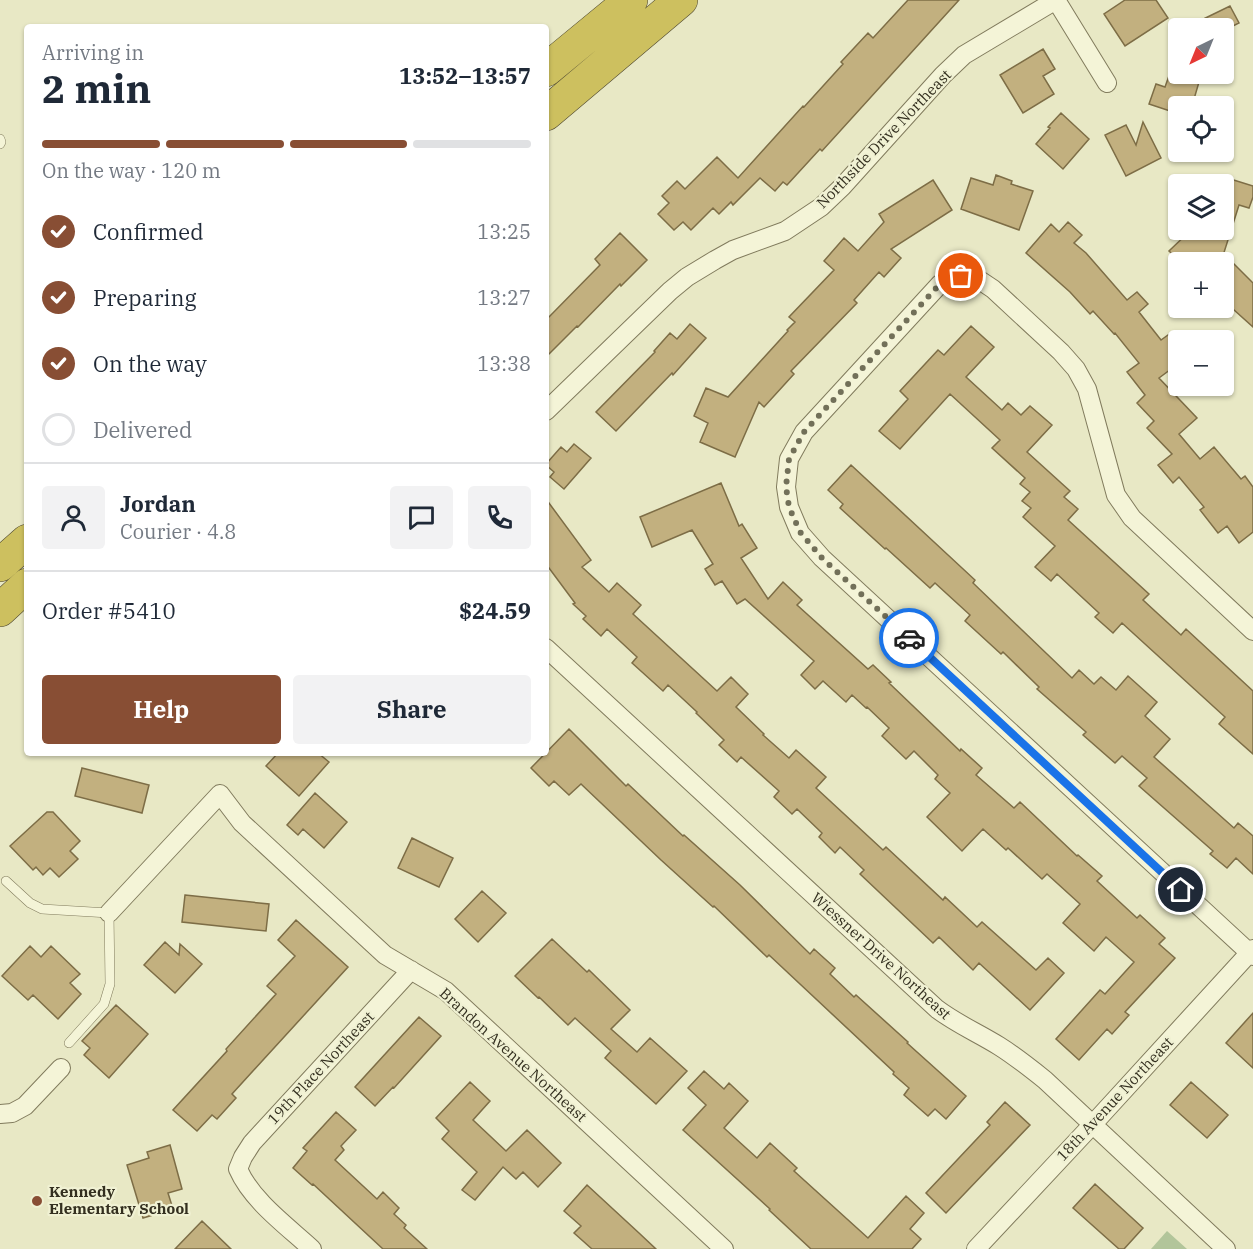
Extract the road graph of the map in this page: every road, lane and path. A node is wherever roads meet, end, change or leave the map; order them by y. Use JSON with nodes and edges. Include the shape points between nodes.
{"nodes":[{"id":1,"x":631,"y":0,"type":"edge"},
{"id":2,"x":681,"y":0,"type":"edge"},
{"id":3,"x":1056,"y":0,"type":"edge"},
{"id":4,"x":549,"y":68,"type":"edge"},
{"id":5,"x":1107,"y":82,"type":"dead end"},
{"id":6,"x":549,"y":111,"type":"edge"},
{"id":7,"x":0,"y":139,"type":"edge"},
{"id":8,"x":0,"y":144,"type":"edge"},
{"id":9,"x":549,"y":408,"type":"edge"},
{"id":10,"x":24,"y":544,"type":"edge"},
{"id":11,"x":0,"y":566,"type":"edge"},
{"id":12,"x":24,"y":588,"type":"edge"},
{"id":13,"x":0,"y":610,"type":"edge"},
{"id":14,"x":1250,"y":622,"type":"edge"},
{"id":15,"x":549,"y":651,"type":"edge"},
{"id":16,"x":6,"y":881,"type":"dead end"},
{"id":17,"x":109,"y":913,"type":"junction"},
{"id":18,"x":1252,"y":953,"type":"edge"},
{"id":19,"x":411,"y":970,"type":"junction"},
{"id":20,"x":69,"y":1043,"type":"dead end"},
{"id":21,"x":61,"y":1068,"type":"dead end"},
{"id":22,"x":0,"y":1114,"type":"edge"},
{"id":23,"x":1093,"y":1124,"type":"junction"},
{"id":24,"x":312,"y":1249,"type":"edge"},
{"id":25,"x":724,"y":1249,"type":"edge"},
{"id":26,"x":976,"y":1249,"type":"edge"},
{"id":27,"x":1226,"y":1249,"type":"edge"}],
"edges":[{"from":1,"to":4,"type":"highway"},
{"from":2,"to":6,"type":"highway"},
{"from":3,"to":5,"type":"street"},
{"from":3,"to":9,"type":"street","name":"Northside Drive Northeast","via":[[964,56],[821,207],[785,231],[733,250],[687,277]]},
{"from":7,"to":8,"type":"lane"},
{"from":10,"to":11,"type":"highway"},
{"from":12,"to":13,"type":"highway"},
{"from":14,"to":18,"type":"street","via":[[1132,518],[1116,495],[1087,389],[1076,369],[978,279],[961,276],[940,284],[804,432],[789,459],[789,507],[800,532],[822,558]]},
{"from":15,"to":23,"type":"street","name":"Wiessner Drive Northeast","via":[[937,1009],[1017,1057]]},
{"from":16,"to":17,"type":"lane","via":[[42,909]]},
{"from":17,"to":19,"type":"street","name":"Brandon Avenue Northeast","via":[[220,794],[250,831],[386,955]]},
{"from":17,"to":20,"type":"lane","via":[[110,984],[104,1004]]},
{"from":18,"to":23,"type":"street","name":"18th Avenue Northeast"},
{"from":19,"to":24,"type":"street","name":"19th Place Northeast","via":[[252,1143],[238,1169],[254,1196]]},
{"from":19,"to":25,"type":"street","name":"Brandon Avenue Northeast","via":[[446,991]]},
{"from":21,"to":22,"type":"street","via":[[25,1106]]},
{"from":23,"to":26,"type":"street","name":"18th Avenue Northeast"},
{"from":23,"to":27,"type":"street","name":"Wiessner Drive Northeast"}]}
